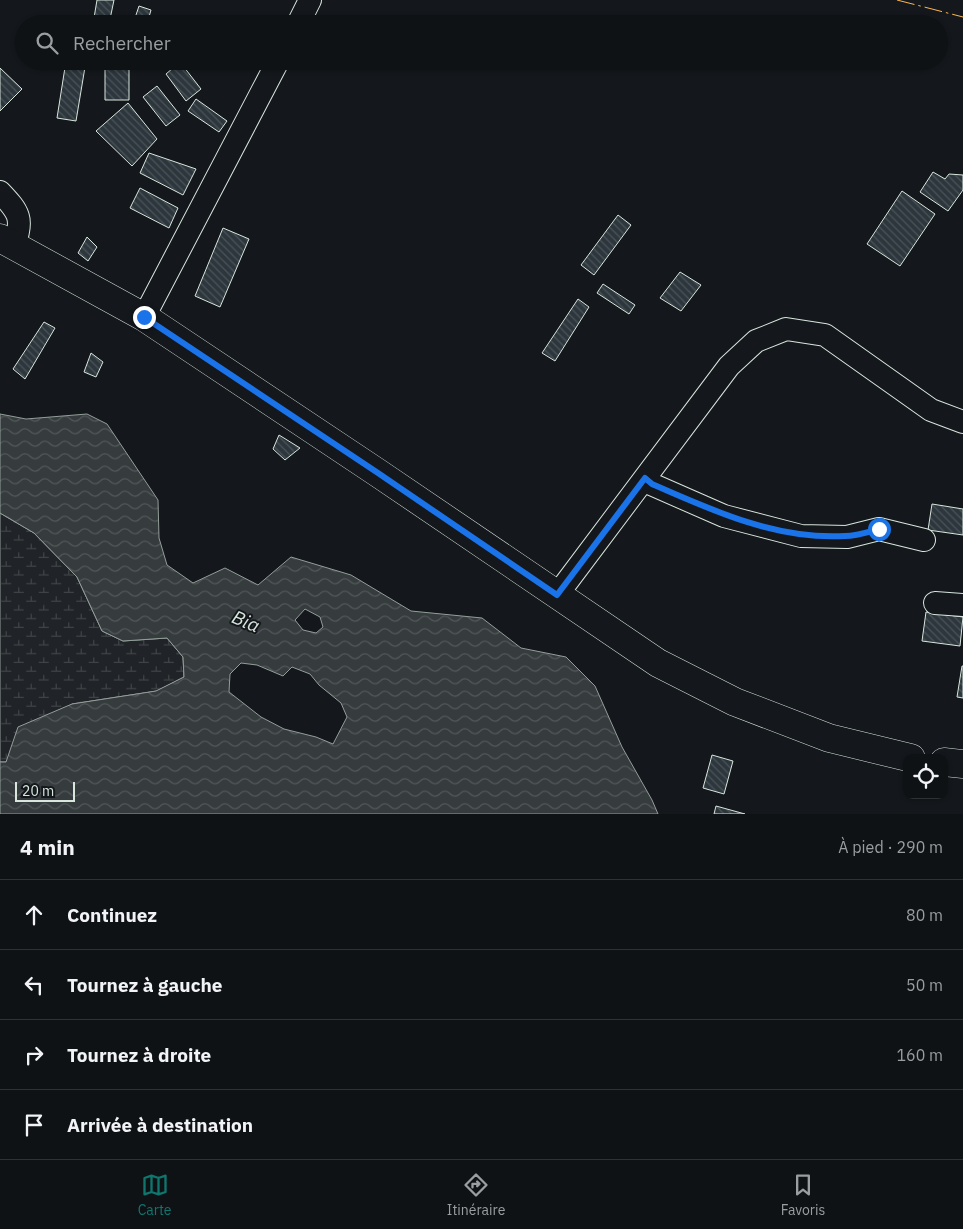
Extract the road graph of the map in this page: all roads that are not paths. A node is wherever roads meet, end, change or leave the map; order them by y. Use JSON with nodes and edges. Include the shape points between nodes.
{"nodes":[{"id":1,"x":310,"y":0,"type":"edge"},
{"id":2,"x":302,"y":15,"type":"edge"},
{"id":3,"x":273,"y":70,"type":"edge"},
{"id":4,"x":0,"y":192,"type":"edge"},
{"id":5,"x":7,"y":242,"type":"edge"},
{"id":6,"x":144,"y":317,"type":"junction"},
{"id":7,"x":963,"y":422,"type":"edge"},
{"id":8,"x":645,"y":478,"type":"junction"},
{"id":9,"x":924,"y":540,"type":"dead end"},
{"id":10,"x":557,"y":595,"type":"junction"},
{"id":11,"x":935,"y":603,"type":"dead end"},
{"id":12,"x":963,"y":605,"type":"edge"},
{"id":13,"x":903,"y":756,"type":"edge"}],
"edges":[{"from":1,"to":2,"type":"street"},
{"from":3,"to":6,"type":"street"},
{"from":4,"to":5,"type":"street","via":[[12,204],[20,228]]},
{"from":5,"to":6,"type":"main road"},
{"from":6,"to":10,"type":"main road"},
{"from":7,"to":8,"type":"street","via":[[931,410],[825,335],[786,329],[756,341],[729,366]]},
{"from":8,"to":9,"type":"street","via":[[724,516],[801,536],[847,536],[879,529]]},
{"from":8,"to":10,"type":"street"},
{"from":10,"to":13,"type":"main road","via":[[658,664],[735,702],[829,738]]},
{"from":11,"to":12,"type":"street"}]}
